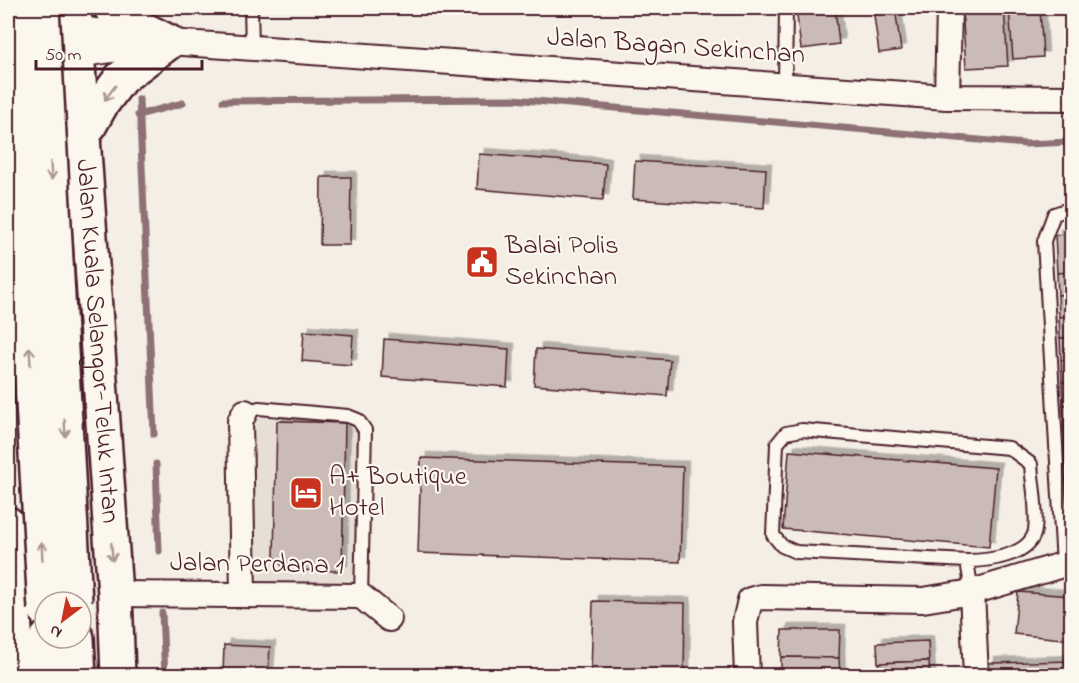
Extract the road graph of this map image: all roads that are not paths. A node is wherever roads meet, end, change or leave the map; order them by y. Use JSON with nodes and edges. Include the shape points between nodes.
{"nodes":[{"id":1,"x":9,"y":8,"type":"edge"},
{"id":2,"x":42,"y":8,"type":"edge"},
{"id":3,"x":111,"y":8,"type":"edge"},
{"id":4,"x":251,"y":8,"type":"edge"},
{"id":5,"x":786,"y":8,"type":"edge"},
{"id":6,"x":948,"y":8,"type":"edge"},
{"id":7,"x":76,"y":30,"type":"edge"},
{"id":8,"x":8,"y":32,"type":"edge"},
{"id":9,"x":169,"y":42,"type":"junction"},
{"id":10,"x":252,"y":46,"type":"junction"},
{"id":11,"x":8,"y":61,"type":"edge"},
{"id":12,"x":785,"y":85,"type":"junction"},
{"id":13,"x":947,"y":97,"type":"junction"},
{"id":14,"x":1071,"y":98,"type":"edge"},
{"id":15,"x":8,"y":133,"type":"edge"},
{"id":16,"x":84,"y":147,"type":"junction"},
{"id":17,"x":1071,"y":208,"type":"edge"},
{"id":18,"x":245,"y":411,"type":"joint"},
{"id":19,"x":8,"y":524,"type":"edge"},
{"id":20,"x":967,"y":561,"type":"junction"},
{"id":21,"x":1067,"y":563,"type":"edge"},
{"id":22,"x":44,"y":590,"type":"edge"},
{"id":23,"x":74,"y":590,"type":"edge"},
{"id":24,"x":972,"y":592,"type":"junction"},
{"id":25,"x":115,"y":594,"type":"junction"},
{"id":26,"x":243,"y":594,"type":"junction"},
{"id":27,"x":361,"y":596,"type":"junction"},
{"id":28,"x":389,"y":619,"type":"dead end"},
{"id":29,"x":48,"y":650,"type":"edge"},
{"id":30,"x":78,"y":650,"type":"edge"},
{"id":31,"x":18,"y":675,"type":"edge"},
{"id":32,"x":49,"y":675,"type":"edge"},
{"id":33,"x":79,"y":675,"type":"edge"},
{"id":34,"x":118,"y":675,"type":"edge"},
{"id":35,"x":747,"y":675,"type":"edge"},
{"id":36,"x":976,"y":675,"type":"edge"}],
"edges":[{"from":22,"to":1,"type":"highway","one_way":true,"bridge":true},
{"from":2,"to":23,"type":"highway","name":"Jalan Kuala Selangor-Teluk Intan","one_way":true,"bridge":true},
{"from":3,"to":9,"type":"highway","via":[[121,18]]},
{"from":4,"to":10,"type":"lane"},
{"from":5,"to":12,"type":"lane"},
{"from":6,"to":13,"type":"street"},
{"from":7,"to":8,"type":"street","name":"Jalan Bagan Sekinchan"},
{"from":7,"to":9,"type":"street","name":"Jalan Bagan Sekinchan"},
{"from":7,"to":11,"type":"street","name":"Jalan Bagan Sekinchan"},
{"from":7,"to":16,"type":"highway","name":"Jalan Kuala Selangor-Teluk Intan"},
{"from":9,"to":10,"type":"street","name":"Jalan Bagan Sekinchan"},
{"from":9,"to":16,"type":"highway","one_way":true,"via":[[122,78],[101,105]]},
{"from":10,"to":12,"type":"street","name":"Jalan Bagan Sekinchan"},
{"from":12,"to":13,"type":"street","name":"Jalan Bagan Sekinchan"},
{"from":13,"to":14,"type":"street","name":"Jalan Bagan Sekinchan"},
{"from":15,"to":16,"type":"highway","via":[[25,124],[52,124]]},
{"from":16,"to":25,"type":"highway","name":"Jalan Kuala Selangor-Teluk Intan","one_way":true},
{"from":17,"to":21,"type":"lane","via":[[1054,214],[1044,241]]},
{"from":18,"to":26,"type":"street","via":[[240,421]]},
{"from":18,"to":27,"type":"lane","via":[[259,408],[348,416],[358,420],[365,430]]},
{"from":19,"to":31,"type":"highway"},
{"from":20,"to":20,"type":"lane","via":[[992,560],[1016,551],[1027,544],[1035,531],[1031,464],[1019,453],[1009,448],[802,430],[786,433],[777,444],[773,535],[782,546],[796,552]]},
{"from":20,"to":24,"type":"lane"},
{"from":21,"to":24,"type":"street"},
{"from":24,"to":35,"type":"street","via":[[923,600],[750,600],[745,622]]},
{"from":24,"to":36,"type":"street"},
{"from":25,"to":26,"type":"street","name":"Jalan Perdana 1"},
{"from":25,"to":34,"type":"highway","name":"Jalan Kuala Selangor-Teluk Intan"},
{"from":26,"to":27,"type":"street","name":"Jalan Perdana 1"},
{"from":27,"to":28,"type":"street","name":"Jalan Perdana 1"},
{"from":29,"to":32,"type":"highway"},
{"from":30,"to":33,"type":"highway"}]}
